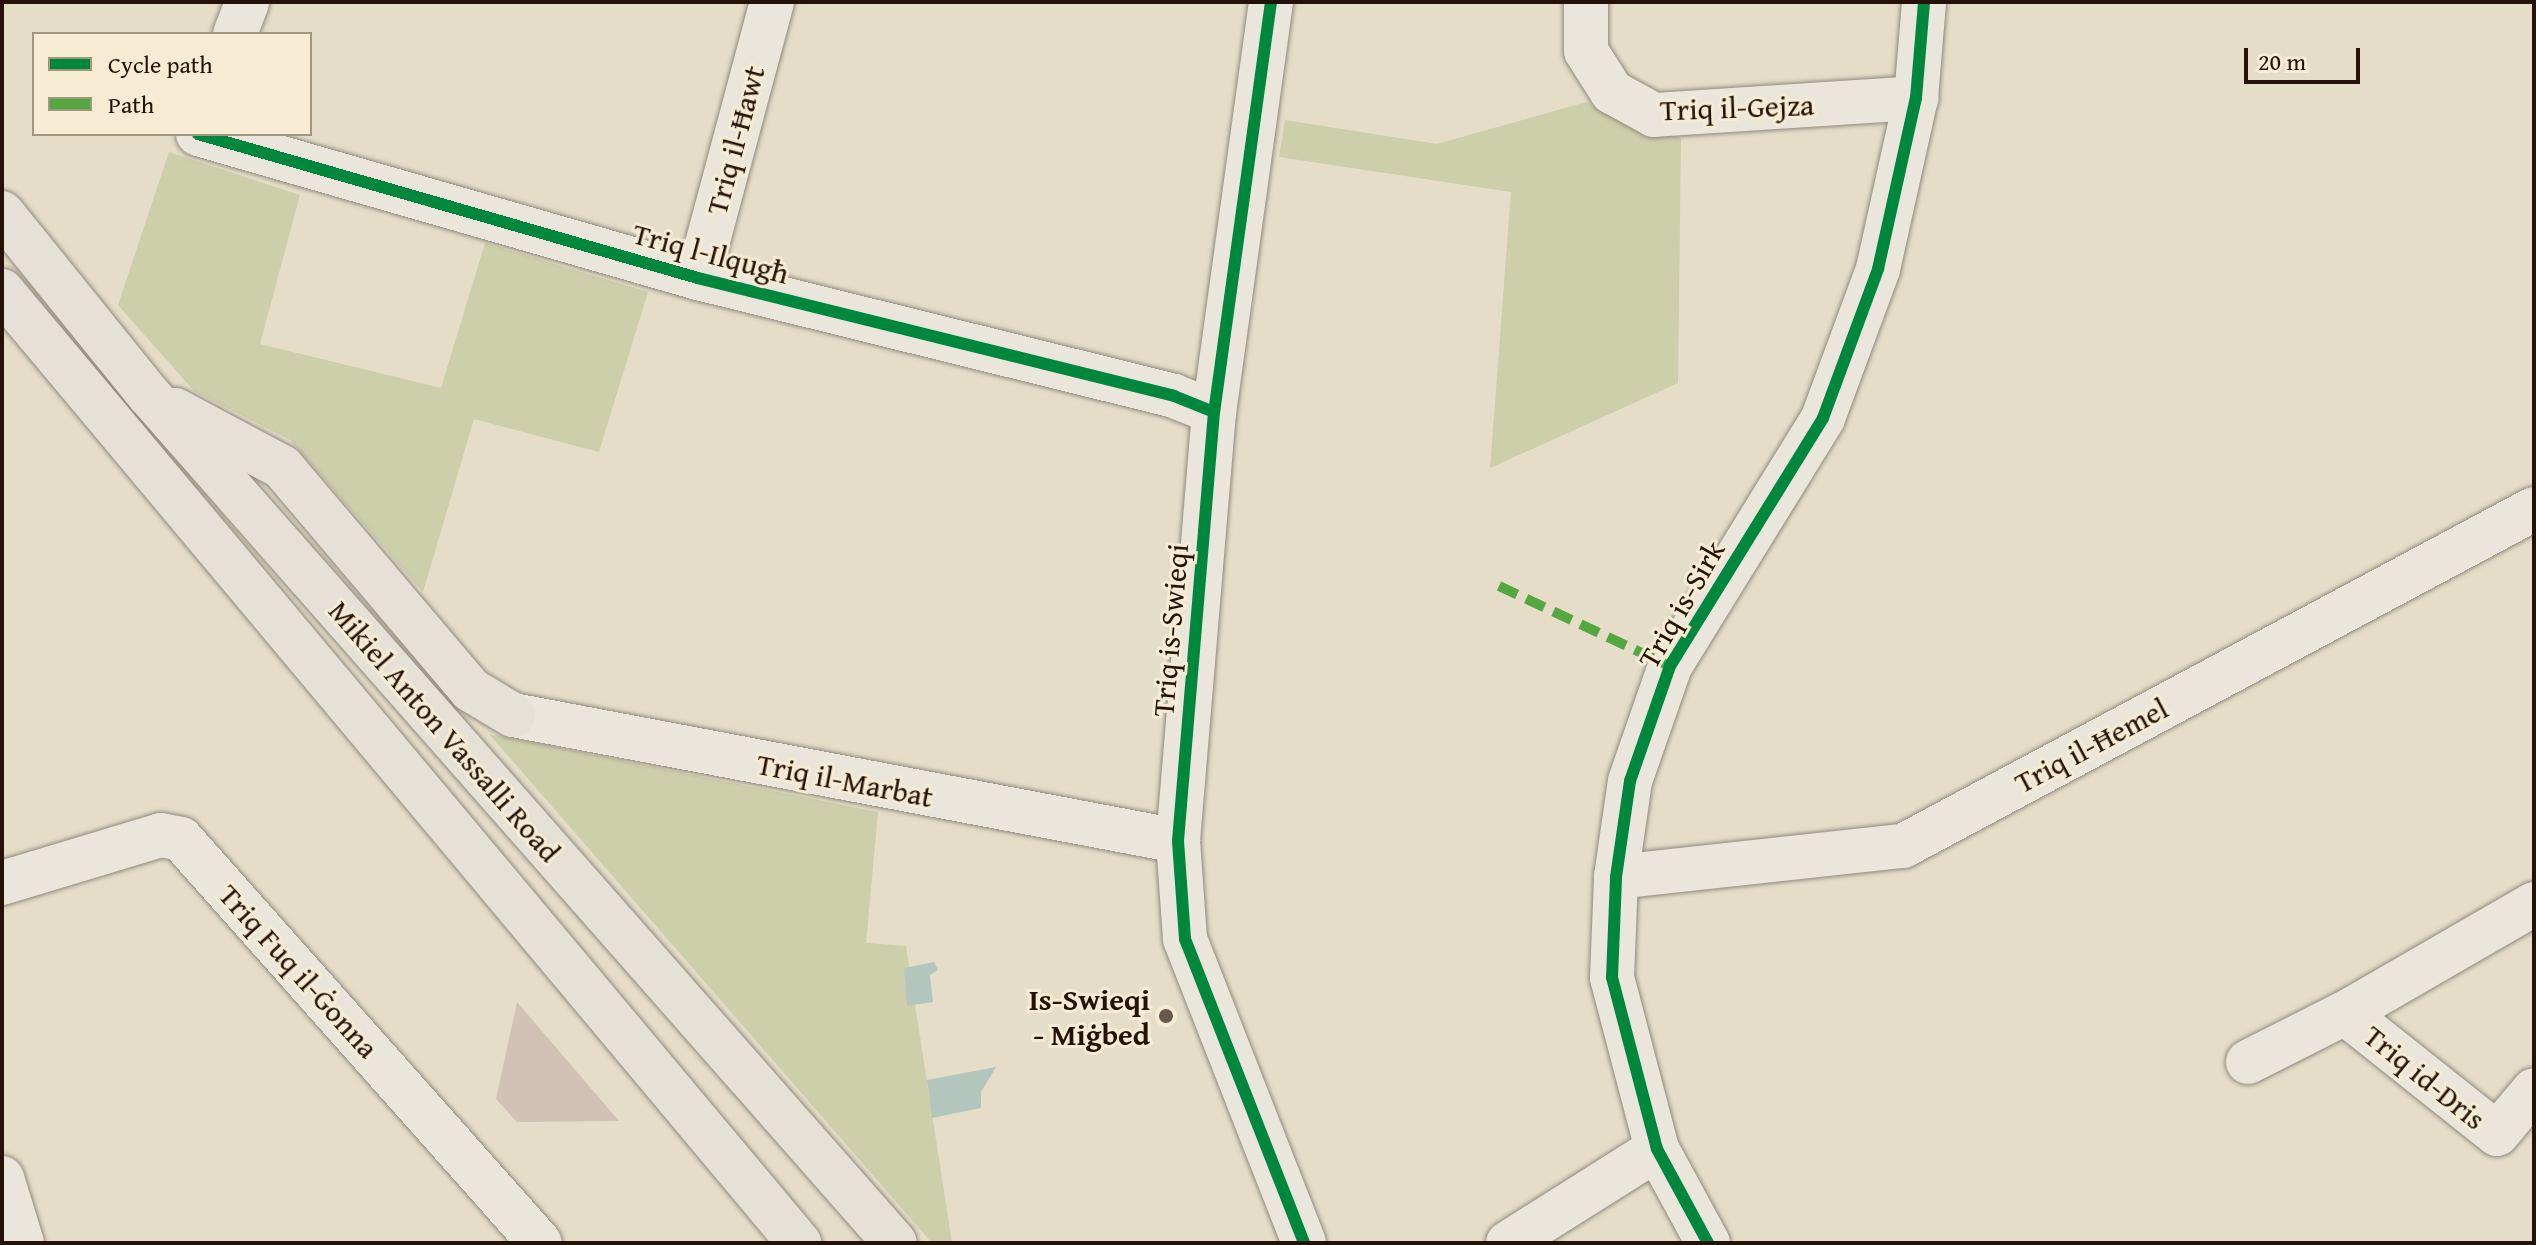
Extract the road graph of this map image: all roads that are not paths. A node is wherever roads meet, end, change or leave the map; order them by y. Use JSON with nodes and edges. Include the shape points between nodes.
{"nodes":[{"id":1,"x":247,"y":2,"type":"edge"},
{"id":2,"x":772,"y":2,"type":"edge"},
{"id":3,"x":1271,"y":2,"type":"edge"},
{"id":4,"x":1586,"y":2,"type":"edge"},
{"id":5,"x":1924,"y":2,"type":"edge"},
{"id":6,"x":236,"y":32,"type":"edge"},
{"id":7,"x":1916,"y":98,"type":"junction"},
{"id":8,"x":201,"y":136,"type":"edge"},
{"id":9,"x":2,"y":213,"type":"edge"},
{"id":10,"x":698,"y":278,"type":"junction"},
{"id":11,"x":2,"y":291,"type":"edge"},
{"id":12,"x":149,"y":395,"type":"junction"},
{"id":13,"x":1214,"y":412,"type":"junction"},
{"id":14,"x":2534,"y":509,"type":"edge"},
{"id":15,"x":513,"y":715,"type":"joint"},
{"id":16,"x":1178,"y":841,"type":"junction"},
{"id":17,"x":1616,"y":877,"type":"junction"},
{"id":18,"x":2,"y":883,"type":"edge"},
{"id":19,"x":2534,"y":904,"type":"edge"},
{"id":20,"x":2345,"y":1013,"type":"junction"},
{"id":21,"x":2248,"y":1062,"type":"dead end"},
{"id":22,"x":2534,"y":1090,"type":"edge"},
{"id":23,"x":1657,"y":1149,"type":"junction"},
{"id":24,"x":2,"y":1178,"type":"edge"},
{"id":25,"x":22,"y":1243,"type":"edge"},
{"id":26,"x":540,"y":1243,"type":"edge"},
{"id":27,"x":799,"y":1243,"type":"edge"},
{"id":28,"x":895,"y":1243,"type":"edge"},
{"id":29,"x":1304,"y":1243,"type":"edge"},
{"id":30,"x":1508,"y":1243,"type":"edge"},
{"id":31,"x":1708,"y":1243,"type":"edge"}],
"edges":[{"from":1,"to":6,"type":"street"},
{"from":2,"to":10,"type":"street","name":"Triq il-Ħawt"},
{"from":3,"to":13,"type":"street","name":"Triq is-Swieqi"},
{"from":4,"to":7,"type":"street","name":"Triq il-Gejza","via":[[1586,51],[1612,92],[1654,115]]},
{"from":5,"to":7,"type":"street","name":"Triq is-Sirk"},
{"from":7,"to":17,"type":"street","name":"Triq is-Sirk","via":[[1878,269],[1823,418],[1670,666],[1630,781]]},
{"from":8,"to":10,"type":"street","name":"Triq l-Ilqugħ"},
{"from":9,"to":12,"type":"highway","name":"Mikiel Anton Vassalli Road"},
{"from":10,"to":13,"type":"street","name":"Triq l-Ilqugħ","via":[[1174,396]]},
{"from":11,"to":27,"type":"highway","name":"Mikiel Anton Vassalli Road"},
{"from":12,"to":15,"type":"highway","via":[[282,467],[471,690]]},
{"from":12,"to":28,"type":"highway","name":"Mikiel Anton Vassalli Road"},
{"from":13,"to":16,"type":"street","name":"Triq is-Swieqi"},
{"from":14,"to":17,"type":"street","name":"Triq il-Ħemel","via":[[1903,846]]},
{"from":15,"to":16,"type":"street","name":"Triq il-Marbat"},
{"from":16,"to":29,"type":"street","name":"Triq is-Swieqi","via":[[1185,939]]},
{"from":17,"to":23,"type":"street","name":"Triq is-Sirk","via":[[1612,978]]},
{"from":18,"to":26,"type":"street","name":"Triq Fuq il-Ġonna","via":[[161,835],[181,839]]},
{"from":19,"to":20,"type":"street","name":"Triq id-Dris"},
{"from":20,"to":21,"type":"street","name":"Triq id-Dris"},
{"from":20,"to":22,"type":"street","name":"Triq id-Dris","via":[[2497,1134]]},
{"from":23,"to":30,"type":"street"},
{"from":23,"to":31,"type":"street","name":"Triq is-Sirk"},
{"from":24,"to":25,"type":"street"}]}
